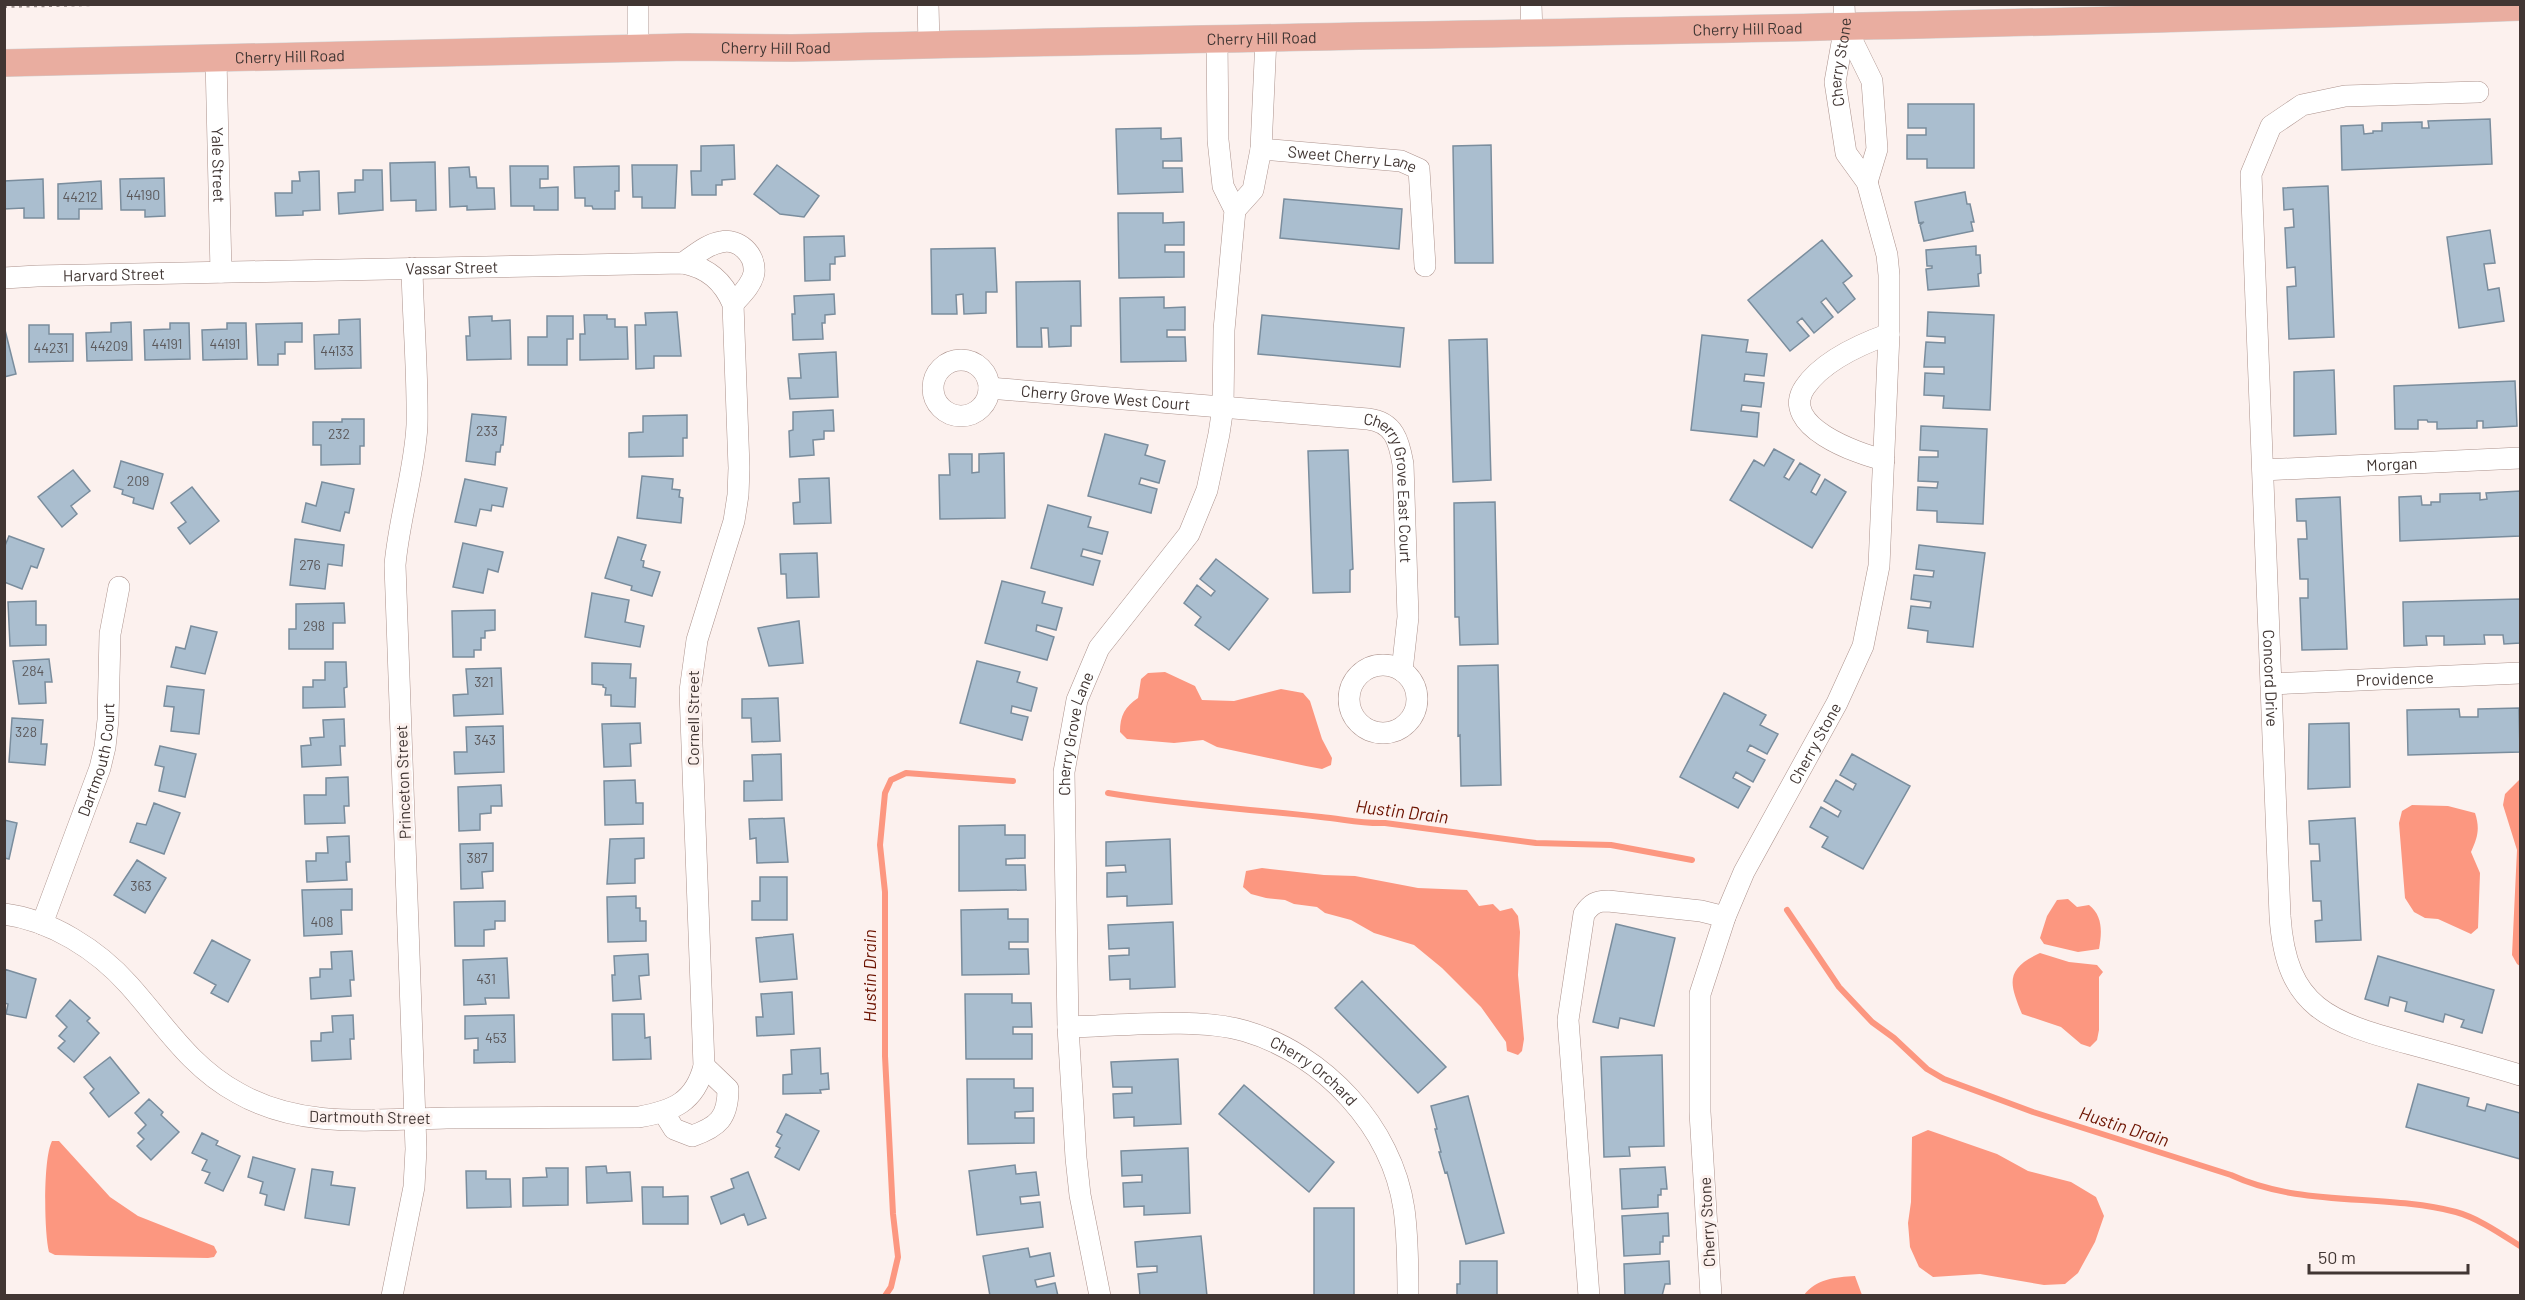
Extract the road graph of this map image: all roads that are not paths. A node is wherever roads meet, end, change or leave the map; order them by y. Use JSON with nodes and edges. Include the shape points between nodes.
{"nodes":[{"id":1,"x":638,"y":4,"type":"edge"},
{"id":2,"x":928,"y":4,"type":"edge"},
{"id":3,"x":1531,"y":4,"type":"edge"},
{"id":4,"x":2520,"y":7,"type":"edge"},
{"id":5,"x":1844,"y":15,"type":"edge"},
{"id":6,"x":1532,"y":34,"type":"junction"},
{"id":7,"x":1266,"y":38,"type":"junction"},
{"id":8,"x":1217,"y":39,"type":"junction"},
{"id":9,"x":929,"y":45,"type":"junction"},
{"id":10,"x":638,"y":48,"type":"junction"},
{"id":11,"x":216,"y":59,"type":"junction"},
{"id":12,"x":4,"y":63,"type":"edge"},
{"id":13,"x":2478,"y":92,"type":"dead end"},
{"id":14,"x":1261,"y":149,"type":"junction"},
{"id":15,"x":1868,"y":182,"type":"junction"},
{"id":16,"x":1235,"y":210,"type":"junction"},
{"id":17,"x":683,"y":263,"type":"junction"},
{"id":18,"x":1425,"y":266,"type":"dead end"},
{"id":19,"x":412,"y":268,"type":"junction"},
{"id":20,"x":221,"y":272,"type":"junction"},
{"id":21,"x":4,"y":278,"type":"edge"},
{"id":22,"x":722,"y":284,"type":"joint"},
{"id":23,"x":733,"y":304,"type":"junction"},
{"id":24,"x":1889,"y":334,"type":"junction"},
{"id":25,"x":989,"y":388,"type":"dead end"},
{"id":26,"x":1223,"y":407,"type":"junction"},
{"id":27,"x":2520,"y":458,"type":"edge"},
{"id":28,"x":1884,"y":460,"type":"junction"},
{"id":29,"x":2263,"y":470,"type":"junction"},
{"id":30,"x":119,"y":587,"type":"dead end"},
{"id":31,"x":1402,"y":671,"type":"dead end"},
{"id":32,"x":2520,"y":673,"type":"edge"},
{"id":33,"x":2271,"y":684,"type":"junction"},
{"id":34,"x":4,"y":914,"type":"edge"},
{"id":35,"x":1725,"y":917,"type":"junction"},
{"id":36,"x":42,"y":924,"type":"junction"},
{"id":37,"x":1068,"y":1027,"type":"junction"},
{"id":38,"x":704,"y":1066,"type":"junction"},
{"id":39,"x":2520,"y":1076,"type":"edge"},
{"id":40,"x":686,"y":1099,"type":"joint"},
{"id":41,"x":664,"y":1113,"type":"junction"},
{"id":42,"x":415,"y":1119,"type":"junction"},
{"id":43,"x":392,"y":1296,"type":"edge"},
{"id":44,"x":1100,"y":1296,"type":"edge"},
{"id":45,"x":1408,"y":1296,"type":"edge"},
{"id":46,"x":1589,"y":1296,"type":"edge"},
{"id":47,"x":1711,"y":1296,"type":"edge"}],
"edges":[{"from":1,"to":10,"type":"street"},
{"from":2,"to":9,"type":"street"},
{"from":3,"to":6,"type":"street"},
{"from":4,"to":5,"type":"main road","name":"Cherry Hill Road","via":[[2182,20]]},
{"from":5,"to":6,"type":"main road","name":"Cherry Hill Road"},
{"from":5,"to":15,"type":"street","name":"Cherry Stone","via":[[1872,81],[1877,149]]},
{"from":5,"to":15,"type":"street","name":"Cherry Stone","via":[[1835,82],[1846,153]]},
{"from":6,"to":7,"type":"main road","name":"Cherry Hill Road"},
{"from":7,"to":8,"type":"main road","name":"Cherry Hill Road"},
{"from":7,"to":14,"type":"street"},
{"from":8,"to":9,"type":"main road","name":"Cherry Hill Road"},
{"from":8,"to":16,"type":"street","name":"Cherry Grove Lane","via":[[1218,140],[1223,186]]},
{"from":9,"to":10,"type":"main road","name":"Cherry Hill Road"},
{"from":10,"to":11,"type":"main road","name":"Cherry Hill Road"},
{"from":11,"to":12,"type":"main road","name":"Cherry Hill Road"},
{"from":11,"to":20,"type":"street","name":"Yale Street"},
{"from":13,"to":29,"type":"street","name":"Concord Drive","via":[[2344,96],[2302,105],[2271,126],[2251,174]]},
{"from":14,"to":16,"type":"street","via":[[1253,190]]},
{"from":14,"to":18,"type":"street","name":"Sweet Cherry Lane","via":[[1401,161],[1419,169]]},
{"from":15,"to":24,"type":"street","name":"Cherry Stone","via":[[1887,255]]},
{"from":16,"to":26,"type":"street","name":"Cherry Grove Lane","via":[[1224,330]]},
{"from":17,"to":19,"type":"street","name":"Vassar Street"},
{"from":17,"to":22,"type":"street","name":"Vassar Street","via":[[696,265]]},
{"from":17,"to":23,"type":"street","name":"Vassar Street","via":[[718,242],[729,240],[748,251],[754,272],[747,290]]},
{"from":19,"to":20,"type":"street","name":"Vassar Street"},
{"from":19,"to":42,"type":"street","name":"Princeton Street","via":[[417,425],[395,565]]},
{"from":20,"to":21,"type":"street","name":"Harvard Street"},
{"from":22,"to":23,"type":"street","name":"Cornell Street"},
{"from":23,"to":38,"type":"street","name":"Cornell Street","via":[[738,495],[734,521],[697,640],[690,691]]},
{"from":24,"to":28,"type":"street","name":"Cherry Stone"},
{"from":24,"to":28,"type":"street","via":[[1852,348],[1804,388],[1800,399],[1801,411],[1814,429],[1845,449]]},
{"from":25,"to":26,"type":"street","name":"Cherry Grove West Court"},
{"from":26,"to":31,"type":"street","name":"Cherry Grove East Court","via":[[1379,420],[1395,433],[1403,464],[1408,617]]},
{"from":26,"to":37,"type":"street","name":"Cherry Grove Lane","via":[[1207,490],[1189,534],[1099,648],[1077,700],[1068,742],[1063,808]]},
{"from":27,"to":29,"type":"street","name":"Morgan"},
{"from":28,"to":35,"type":"street","name":"Cherry Stone","via":[[1879,566],[1863,646],[1837,703],[1744,872]]},
{"from":29,"to":33,"type":"street","name":"Concord Drive"},
{"from":30,"to":36,"type":"street","name":"Dartmouth Court","via":[[110,634],[105,747]]},
{"from":32,"to":33,"type":"street","name":"Providence"},
{"from":33,"to":39,"type":"street","name":"Concord Drive","via":[[2281,938],[2295,981],[2327,1015],[2356,1029]]},
{"from":34,"to":36,"type":"street","name":"Dartmouth Street"},
{"from":35,"to":46,"type":"street","via":[[1608,901],[1598,901],[1584,914],[1569,1020]]},
{"from":35,"to":47,"type":"street","name":"Cherry Stone","via":[[1700,994],[1700,1112]]},
{"from":36,"to":42,"type":"street","name":"Dartmouth Street","via":[[75,940],[106,962],[191,1059],[239,1094],[274,1110],[316,1119]]},
{"from":37,"to":44,"type":"street","name":"Cherry Grove Lane","via":[[1080,1195]]},
{"from":37,"to":45,"type":"street","name":"Cherry Orchard","via":[[1205,1025],[1245,1031],[1296,1054],[1322,1072],[1369,1122],[1396,1176],[1404,1208]]},
{"from":38,"to":40,"type":"street","name":"Cornell Street","via":[[701,1079]]},
{"from":38,"to":41,"type":"street","via":[[728,1089],[723,1118],[692,1136],[675,1129]]},
{"from":40,"to":41,"type":"street","name":"Dartmouth Street"},
{"from":41,"to":42,"type":"street","name":"Dartmouth Street","via":[[639,1117]]},
{"from":42,"to":43,"type":"street","name":"Princeton Street","via":[[414,1187]]}]}
